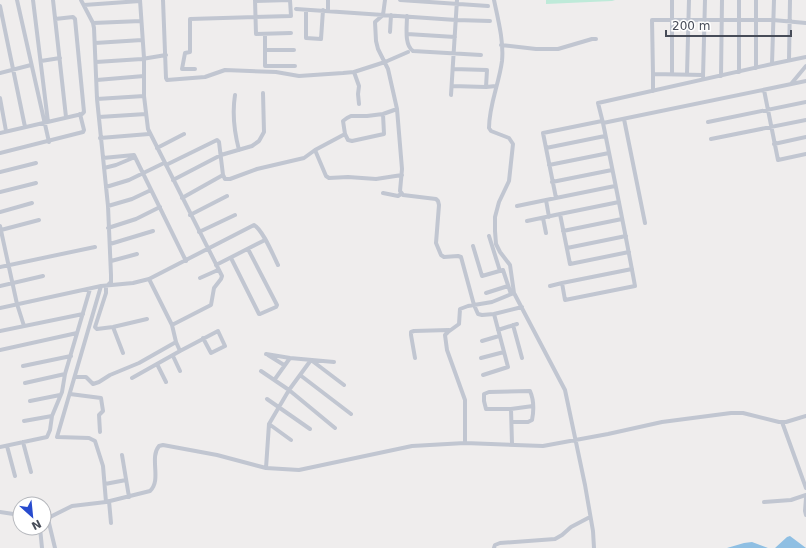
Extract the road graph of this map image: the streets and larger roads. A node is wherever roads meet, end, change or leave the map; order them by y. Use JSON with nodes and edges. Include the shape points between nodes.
{"nodes":[{"id":1,"x":17,"y":0,"type":"edge"},
{"id":2,"x":34,"y":0,"type":"edge"},
{"id":3,"x":53,"y":0,"type":"edge"},
{"id":4,"x":81,"y":0,"type":"edge"},
{"id":5,"x":163,"y":0,"type":"edge"},
{"id":6,"x":256,"y":0,"type":"edge"},
{"id":7,"x":328,"y":0,"type":"edge"},
{"id":8,"x":385,"y":0,"type":"edge"},
{"id":9,"x":400,"y":0,"type":"edge"},
{"id":10,"x":494,"y":0,"type":"edge"},
{"id":11,"x":672,"y":0,"type":"edge"},
{"id":12,"x":689,"y":0,"type":"edge"},
{"id":13,"x":705,"y":0,"type":"edge"},
{"id":14,"x":722,"y":0,"type":"edge"},
{"id":15,"x":739,"y":0,"type":"edge"},
{"id":16,"x":756,"y":0,"type":"edge"},
{"id":17,"x":774,"y":0,"type":"edge"},
{"id":18,"x":790,"y":0,"type":"edge"},
{"id":19,"x":140,"y":1,"type":"edge"},
{"id":20,"x":457,"y":2,"type":"edge"},
{"id":21,"x":84,"y":5,"type":"junction"},
{"id":22,"x":0,"y":6,"type":"edge"},
{"id":23,"x":488,"y":6,"type":"dead end"},
{"id":24,"x":296,"y":9,"type":"dead end"},
{"id":25,"x":306,"y":10,"type":"junction"},
{"id":26,"x":325,"y":11,"type":"junction"},
{"id":27,"x":384,"y":15,"type":"junction"},
{"id":28,"x":390,"y":15,"type":"junction"},
{"id":29,"x":407,"y":16,"type":"junction"},
{"id":30,"x":256,"y":18,"type":"junction"},
{"id":31,"x":55,"y":19,"type":"junction"},
{"id":32,"x":456,"y":20,"type":"junction"},
{"id":33,"x":490,"y":20,"type":"dead end"},
{"id":34,"x":671,"y":20,"type":"junction"},
{"id":35,"x":773,"y":20,"type":"junction"},
{"id":36,"x":141,"y":21,"type":"junction"},
{"id":37,"x":689,"y":21,"type":"junction"},
{"id":38,"x":704,"y":21,"type":"junction"},
{"id":39,"x":721,"y":21,"type":"junction"},
{"id":40,"x":738,"y":21,"type":"junction"},
{"id":41,"x":756,"y":21,"type":"junction"},
{"id":42,"x":790,"y":21,"type":"junction"},
{"id":43,"x":93,"y":23,"type":"junction"},
{"id":44,"x":806,"y":23,"type":"edge"},
{"id":45,"x":390,"y":32,"type":"dead end"},
{"id":46,"x":291,"y":33,"type":"dead end"},
{"id":47,"x":264,"y":34,"type":"junction"},
{"id":48,"x":407,"y":34,"type":"junction"},
{"id":49,"x":455,"y":37,"type":"junction"},
{"id":50,"x":596,"y":39,"type":"dead end"},
{"id":51,"x":142,"y":40,"type":"junction"},
{"id":52,"x":95,"y":43,"type":"junction"},
{"id":53,"x":501,"y":44,"type":"junction"},
{"id":54,"x":265,"y":50,"type":"junction"},
{"id":55,"x":294,"y":50,"type":"dead end"},
{"id":56,"x":408,"y":52,"type":"dead end"},
{"id":57,"x":454,"y":53,"type":"junction"},
{"id":58,"x":166,"y":55,"type":"junction"},
{"id":59,"x":481,"y":55,"type":"dead end"},
{"id":60,"x":60,"y":58,"type":"junction"},
{"id":61,"x":144,"y":58,"type":"junction"},
{"id":62,"x":806,"y":58,"type":"edge"},
{"id":63,"x":789,"y":60,"type":"junction"},
{"id":64,"x":41,"y":61,"type":"junction"},
{"id":65,"x":96,"y":62,"type":"junction"},
{"id":66,"x":385,"y":62,"type":"junction"},
{"id":67,"x":772,"y":64,"type":"junction"},
{"id":68,"x":31,"y":65,"type":"junction"},
{"id":69,"x":295,"y":66,"type":"dead end"},
{"id":70,"x":806,"y":66,"type":"edge"},
{"id":71,"x":756,"y":68,"type":"junction"},
{"id":72,"x":195,"y":69,"type":"dead end"},
{"id":73,"x":453,"y":69,"type":"junction"},
{"id":74,"x":12,"y":70,"type":"junction"},
{"id":75,"x":354,"y":72,"type":"junction"},
{"id":76,"x":739,"y":72,"type":"junction"},
{"id":77,"x":0,"y":73,"type":"edge"},
{"id":78,"x":653,"y":74,"type":"junction"},
{"id":79,"x":672,"y":74,"type":"junction"},
{"id":80,"x":687,"y":74,"type":"junction"},
{"id":81,"x":144,"y":76,"type":"junction"},
{"id":82,"x":721,"y":76,"type":"junction"},
{"id":83,"x":703,"y":77,"type":"junction"},
{"id":84,"x":97,"y":80,"type":"junction"},
{"id":85,"x":806,"y":81,"type":"edge"},
{"id":86,"x":791,"y":84,"type":"junction"},
{"id":87,"x":452,"y":86,"type":"junction"},
{"id":88,"x":496,"y":86,"type":"junction"},
{"id":89,"x":486,"y":87,"type":"junction"},
{"id":90,"x":764,"y":90,"type":"junction"},
{"id":91,"x":653,"y":91,"type":"junction"},
{"id":92,"x":263,"y":93,"type":"dead end"},
{"id":93,"x":452,"y":94,"type":"dead end"},
{"id":94,"x":235,"y":95,"type":"dead end"},
{"id":95,"x":144,"y":96,"type":"junction"},
{"id":96,"x":0,"y":98,"type":"edge"},
{"id":97,"x":97,"y":99,"type":"junction"},
{"id":98,"x":806,"y":102,"type":"edge"},
{"id":99,"x":359,"y":104,"type":"dead end"},
{"id":100,"x":397,"y":109,"type":"junction"},
{"id":101,"x":768,"y":110,"type":"junction"},
{"id":102,"x":80,"y":114,"type":"junction"},
{"id":103,"x":146,"y":114,"type":"junction"},
{"id":104,"x":383,"y":114,"type":"junction"},
{"id":105,"x":66,"y":117,"type":"junction"},
{"id":106,"x":99,"y":117,"type":"junction"},
{"id":107,"x":624,"y":118,"type":"junction"},
{"id":108,"x":806,"y":120,"type":"edge"},
{"id":109,"x":46,"y":122,"type":"junction"},
{"id":110,"x":602,"y":122,"type":"junction"},
{"id":111,"x":708,"y":122,"type":"dead end"},
{"id":112,"x":771,"y":127,"type":"junction"},
{"id":113,"x":25,"y":128,"type":"junction"},
{"id":114,"x":6,"y":131,"type":"junction"},
{"id":115,"x":0,"y":132,"type":"edge"},
{"id":116,"x":149,"y":134,"type":"junction"},
{"id":117,"x":184,"y":134,"type":"dead end"},
{"id":118,"x":345,"y":134,"type":"junction"},
{"id":119,"x":605,"y":136,"type":"junction"},
{"id":120,"x":806,"y":137,"type":"edge"},
{"id":121,"x":100,"y":138,"type":"junction"},
{"id":122,"x":711,"y":139,"type":"dead end"},
{"id":123,"x":49,"y":142,"type":"junction"},
{"id":124,"x":774,"y":144,"type":"junction"},
{"id":125,"x":157,"y":148,"type":"junction"},
{"id":126,"x":546,"y":148,"type":"junction"},
{"id":127,"x":239,"y":150,"type":"junction"},
{"id":128,"x":315,"y":150,"type":"junction"},
{"id":129,"x":0,"y":153,"type":"edge"},
{"id":130,"x":609,"y":153,"type":"junction"},
{"id":131,"x":806,"y":154,"type":"edge"},
{"id":132,"x":221,"y":155,"type":"junction"},
{"id":133,"x":135,"y":157,"type":"junction"},
{"id":134,"x":103,"y":158,"type":"junction"},
{"id":135,"x":36,"y":163,"type":"dead end"},
{"id":136,"x":165,"y":164,"type":"junction"},
{"id":137,"x":549,"y":165,"type":"junction"},
{"id":138,"x":104,"y":168,"type":"junction"},
{"id":139,"x":612,"y":170,"type":"junction"},
{"id":140,"x":0,"y":172,"type":"edge"},
{"id":141,"x":143,"y":173,"type":"junction"},
{"id":142,"x":223,"y":175,"type":"junction"},
{"id":143,"x":402,"y":175,"type":"junction"},
{"id":144,"x":173,"y":180,"type":"junction"},
{"id":145,"x":552,"y":182,"type":"junction"},
{"id":146,"x":36,"y":183,"type":"dead end"},
{"id":147,"x":615,"y":186,"type":"junction"},
{"id":148,"x":106,"y":187,"type":"junction"},
{"id":149,"x":151,"y":190,"type":"junction"},
{"id":150,"x":0,"y":192,"type":"edge"},
{"id":151,"x":383,"y":193,"type":"dead end"},
{"id":152,"x":402,"y":194,"type":"junction"},
{"id":153,"x":227,"y":196,"type":"dead end"},
{"id":154,"x":182,"y":198,"type":"junction"},
{"id":155,"x":556,"y":198,"type":"junction"},
{"id":156,"x":546,"y":200,"type":"junction"},
{"id":157,"x":619,"y":202,"type":"junction"},
{"id":158,"x":32,"y":203,"type":"dead end"},
{"id":159,"x":108,"y":206,"type":"junction"},
{"id":160,"x":517,"y":206,"type":"dead end"},
{"id":161,"x":160,"y":207,"type":"junction"},
{"id":162,"x":0,"y":212,"type":"edge"},
{"id":163,"x":235,"y":214,"type":"dead end"},
{"id":164,"x":560,"y":214,"type":"junction"},
{"id":165,"x":190,"y":215,"type":"junction"},
{"id":166,"x":549,"y":217,"type":"junction"},
{"id":167,"x":543,"y":218,"type":"junction"},
{"id":168,"x":622,"y":219,"type":"junction"},
{"id":169,"x":39,"y":220,"type":"dead end"},
{"id":170,"x":527,"y":221,"type":"dead end"},
{"id":171,"x":645,"y":223,"type":"dead end"},
{"id":172,"x":0,"y":228,"type":"edge"},
{"id":173,"x":108,"y":228,"type":"junction"},
{"id":174,"x":153,"y":231,"type":"dead end"},
{"id":175,"x":563,"y":231,"type":"junction"},
{"id":176,"x":199,"y":232,"type":"junction"},
{"id":177,"x":546,"y":233,"type":"dead end"},
{"id":178,"x":489,"y":236,"type":"dead end"},
{"id":179,"x":626,"y":236,"type":"junction"},
{"id":180,"x":265,"y":240,"type":"junction"},
{"id":181,"x":110,"y":244,"type":"junction"},
{"id":182,"x":473,"y":246,"type":"dead end"},
{"id":183,"x":95,"y":248,"type":"dead end"},
{"id":184,"x":567,"y":248,"type":"junction"},
{"id":185,"x":208,"y":249,"type":"junction"},
{"id":186,"x":248,"y":249,"type":"junction"},
{"id":187,"x":629,"y":252,"type":"junction"},
{"id":188,"x":137,"y":254,"type":"dead end"},
{"id":189,"x":230,"y":258,"type":"junction"},
{"id":190,"x":111,"y":261,"type":"junction"},
{"id":191,"x":186,"y":261,"type":"junction"},
{"id":192,"x":216,"y":264,"type":"junction"},
{"id":193,"x":278,"y":265,"type":"dead end"},
{"id":194,"x":9,"y":266,"type":"junction"},
{"id":195,"x":0,"y":268,"type":"edge"},
{"id":196,"x":632,"y":269,"type":"junction"},
{"id":197,"x":218,"y":270,"type":"junction"},
{"id":198,"x":500,"y":271,"type":"junction"},
{"id":199,"x":43,"y":276,"type":"dead end"},
{"id":200,"x":200,"y":278,"type":"dead end"},
{"id":201,"x":149,"y":279,"type":"junction"},
{"id":202,"x":12,"y":283,"type":"junction"},
{"id":203,"x":562,"y":283,"type":"junction"},
{"id":204,"x":0,"y":286,"type":"edge"},
{"id":205,"x":101,"y":286,"type":"junction"},
{"id":206,"x":106,"y":286,"type":"junction"},
{"id":207,"x":508,"y":286,"type":"junction"},
{"id":208,"x":550,"y":286,"type":"dead end"},
{"id":209,"x":90,"y":288,"type":"junction"},
{"id":210,"x":486,"y":293,"type":"dead end"},
{"id":211,"x":513,"y":294,"type":"junction"},
{"id":212,"x":17,"y":304,"type":"junction"},
{"id":213,"x":474,"y":305,"type":"junction"},
{"id":214,"x":522,"y":307,"type":"junction"},
{"id":215,"x":0,"y":308,"type":"edge"},
{"id":216,"x":83,"y":314,"type":"junction"},
{"id":217,"x":494,"y":314,"type":"junction"},
{"id":218,"x":148,"y":319,"type":"dead end"},
{"id":219,"x":172,"y":325,"type":"junction"},
{"id":220,"x":24,"y":326,"type":"junction"},
{"id":221,"x":113,"y":327,"type":"junction"},
{"id":222,"x":449,"y":330,"type":"junction"},
{"id":223,"x":498,"y":330,"type":"junction"},
{"id":224,"x":0,"y":331,"type":"edge"},
{"id":225,"x":77,"y":333,"type":"junction"},
{"id":226,"x":499,"y":336,"type":"junction"},
{"id":227,"x":203,"y":338,"type":"junction"},
{"id":228,"x":482,"y":341,"type":"dead end"},
{"id":229,"x":176,"y":342,"type":"junction"},
{"id":230,"x":0,"y":350,"type":"edge"},
{"id":231,"x":180,"y":351,"type":"junction"},
{"id":232,"x":504,"y":352,"type":"junction"},
{"id":233,"x":123,"y":353,"type":"dead end"},
{"id":234,"x":71,"y":356,"type":"junction"},
{"id":235,"x":172,"y":356,"type":"junction"},
{"id":236,"x":290,"y":358,"type":"junction"},
{"id":237,"x":415,"y":358,"type":"dead end"},
{"id":238,"x":481,"y":358,"type":"dead end"},
{"id":239,"x":522,"y":358,"type":"dead end"},
{"id":240,"x":311,"y":360,"type":"junction"},
{"id":241,"x":334,"y":362,"type":"dead end"},
{"id":242,"x":157,"y":364,"type":"junction"},
{"id":243,"x":284,"y":365,"type":"junction"},
{"id":244,"x":23,"y":366,"type":"dead end"},
{"id":245,"x":261,"y":370,"type":"dead end"},
{"id":246,"x":180,"y":371,"type":"dead end"},
{"id":247,"x":65,"y":374,"type":"junction"},
{"id":248,"x":300,"y":375,"type":"junction"},
{"id":249,"x":483,"y":375,"type":"dead end"},
{"id":250,"x":75,"y":377,"type":"junction"},
{"id":251,"x":132,"y":378,"type":"dead end"},
{"id":252,"x":275,"y":379,"type":"junction"},
{"id":253,"x":166,"y":382,"type":"dead end"},
{"id":254,"x":25,"y":383,"type":"dead end"},
{"id":255,"x":344,"y":385,"type":"dead end"},
{"id":256,"x":289,"y":390,"type":"junction"},
{"id":257,"x":70,"y":394,"type":"junction"},
{"id":258,"x":60,"y":395,"type":"junction"},
{"id":259,"x":267,"y":399,"type":"dead end"},
{"id":260,"x":30,"y":401,"type":"dead end"},
{"id":261,"x":533,"y":406,"type":"junction"},
{"id":262,"x":279,"y":407,"type":"junction"},
{"id":263,"x":512,"y":409,"type":"junction"},
{"id":264,"x":351,"y":414,"type":"dead end"},
{"id":265,"x":52,"y":416,"type":"junction"},
{"id":266,"x":806,"y":416,"type":"edge"},
{"id":267,"x":24,"y":421,"type":"dead end"},
{"id":268,"x":512,"y":422,"type":"junction"},
{"id":269,"x":782,"y":422,"type":"junction"},
{"id":270,"x":269,"y":424,"type":"junction"},
{"id":271,"x":335,"y":428,"type":"dead end"},
{"id":272,"x":310,"y":429,"type":"dead end"},
{"id":273,"x":100,"y":432,"type":"dead end"},
{"id":274,"x":291,"y":440,"type":"dead end"},
{"id":275,"x":576,"y":441,"type":"junction"},
{"id":276,"x":23,"y":442,"type":"junction"},
{"id":277,"x":465,"y":442,"type":"junction"},
{"id":278,"x":512,"y":444,"type":"junction"},
{"id":279,"x":7,"y":446,"type":"junction"},
{"id":280,"x":0,"y":447,"type":"edge"},
{"id":281,"x":122,"y":455,"type":"dead end"},
{"id":282,"x":266,"y":468,"type":"junction"},
{"id":283,"x":31,"y":472,"type":"dead end"},
{"id":284,"x":15,"y":476,"type":"dead end"},
{"id":285,"x":126,"y":480,"type":"junction"},
{"id":286,"x":105,"y":484,"type":"junction"},
{"id":287,"x":806,"y":488,"type":"edge"},
{"id":288,"x":806,"y":495,"type":"edge"},
{"id":289,"x":129,"y":496,"type":"junction"},
{"id":290,"x":806,"y":498,"type":"edge"},
{"id":291,"x":108,"y":502,"type":"junction"},
{"id":292,"x":764,"y":502,"type":"dead end"},
{"id":293,"x":0,"y":512,"type":"edge"},
{"id":294,"x":806,"y":512,"type":"edge"},
{"id":295,"x":12,"y":514,"type":"edge"},
{"id":296,"x":52,"y":517,"type":"edge"},
{"id":297,"x":590,"y":518,"type":"junction"},
{"id":298,"x":111,"y":523,"type":"dead end"},
{"id":299,"x":41,"y":536,"type":"edge"},
{"id":300,"x":51,"y":536,"type":"edge"},
{"id":301,"x":42,"y":548,"type":"edge"},
{"id":302,"x":55,"y":548,"type":"edge"},
{"id":303,"x":494,"y":548,"type":"edge"},
{"id":304,"x":594,"y":548,"type":"edge"}],
"edges":[{"from":1,"to":68,"type":"street"},
{"from":2,"to":64,"type":"street"},
{"from":3,"to":31,"type":"street"},
{"from":4,"to":21,"type":"street"},
{"from":5,"to":58,"type":"street"},
{"from":6,"to":30,"type":"street"},
{"from":6,"to":30,"type":"street","via":[[290,0],[291,16]]},
{"from":7,"to":26,"type":"street"},
{"from":8,"to":27,"type":"street"},
{"from":9,"to":20,"type":"street"},
{"from":10,"to":53,"type":"street"},
{"from":11,"to":34,"type":"street"},
{"from":12,"to":37,"type":"street"},
{"from":13,"to":38,"type":"street"},
{"from":14,"to":39,"type":"street"},
{"from":15,"to":40,"type":"street"},
{"from":16,"to":41,"type":"street"},
{"from":17,"to":35,"type":"street"},
{"from":18,"to":42,"type":"street"},
{"from":19,"to":21,"type":"street"},
{"from":19,"to":36,"type":"street"},
{"from":20,"to":23,"type":"street"},
{"from":20,"to":32,"type":"street"},
{"from":21,"to":43,"type":"street"},
{"from":22,"to":74,"type":"street"},
{"from":24,"to":25,"type":"street"},
{"from":25,"to":26,"type":"street"},
{"from":25,"to":26,"type":"street","via":[[306,38],[321,39]]},
{"from":26,"to":27,"type":"street"},
{"from":27,"to":28,"type":"street"},
{"from":27,"to":66,"type":"street","via":[[375,22],[374,29],[378,49]]},
{"from":28,"to":29,"type":"street"},
{"from":28,"to":45,"type":"street"},
{"from":29,"to":32,"type":"street"},
{"from":29,"to":48,"type":"street"},
{"from":30,"to":47,"type":"street","via":[[256,34]]},
{"from":30,"to":72,"type":"street","via":[[190,19],[190,52],[184,53],[182,69]]},
{"from":31,"to":60,"type":"street"},
{"from":31,"to":102,"type":"street","via":[[73,17],[75,20],[84,112]]},
{"from":32,"to":33,"type":"street"},
{"from":32,"to":49,"type":"street"},
{"from":34,"to":37,"type":"street"},
{"from":34,"to":78,"type":"street","via":[[652,20]]},
{"from":34,"to":79,"type":"street"},
{"from":35,"to":41,"type":"street"},
{"from":35,"to":42,"type":"street"},
{"from":35,"to":67,"type":"street"},
{"from":36,"to":43,"type":"street"},
{"from":36,"to":51,"type":"street"},
{"from":37,"to":38,"type":"street"},
{"from":37,"to":80,"type":"street"},
{"from":38,"to":39,"type":"street"},
{"from":38,"to":83,"type":"street"},
{"from":39,"to":40,"type":"street"},
{"from":39,"to":82,"type":"street"},
{"from":40,"to":41,"type":"street"},
{"from":40,"to":76,"type":"street"},
{"from":41,"to":71,"type":"street"},
{"from":42,"to":44,"type":"street"},
{"from":42,"to":63,"type":"street"},
{"from":43,"to":52,"type":"street"},
{"from":46,"to":47,"type":"street"},
{"from":47,"to":54,"type":"street"},
{"from":48,"to":49,"type":"street"},
{"from":48,"to":57,"type":"street","via":[[410,48],[414,52]]},
{"from":49,"to":57,"type":"street"},
{"from":50,"to":53,"type":"street","via":[[558,49],[536,50]]},
{"from":51,"to":52,"type":"street"},
{"from":51,"to":61,"type":"street"},
{"from":52,"to":65,"type":"street"},
{"from":53,"to":88,"type":"street","via":[[502,62]]},
{"from":54,"to":55,"type":"street"},
{"from":54,"to":69,"type":"street","via":[[265,66]]},
{"from":56,"to":66,"type":"street"},
{"from":57,"to":59,"type":"street"},
{"from":57,"to":73,"type":"street"},
{"from":58,"to":61,"type":"street"},
{"from":58,"to":75,"type":"street","via":[[167,80],[205,77],[225,70],[276,72],[299,76]]},
{"from":60,"to":64,"type":"street"},
{"from":60,"to":105,"type":"street"},
{"from":61,"to":65,"type":"street"},
{"from":61,"to":81,"type":"street"},
{"from":62,"to":63,"type":"street"},
{"from":63,"to":67,"type":"street"},
{"from":64,"to":109,"type":"street"},
{"from":65,"to":84,"type":"street"},
{"from":66,"to":75,"type":"street"},
{"from":66,"to":100,"type":"street"},
{"from":67,"to":71,"type":"street"},
{"from":68,"to":74,"type":"street"},
{"from":68,"to":109,"type":"street"},
{"from":70,"to":86,"type":"street"},
{"from":71,"to":76,"type":"street"},
{"from":73,"to":87,"type":"street"},
{"from":73,"to":89,"type":"street","via":[[487,70]]},
{"from":74,"to":77,"type":"street"},
{"from":74,"to":113,"type":"street"},
{"from":75,"to":99,"type":"street","via":[[359,86]]},
{"from":76,"to":82,"type":"street"},
{"from":78,"to":79,"type":"street"},
{"from":78,"to":91,"type":"street"},
{"from":79,"to":80,"type":"street"},
{"from":80,"to":83,"type":"street"},
{"from":81,"to":84,"type":"street"},
{"from":81,"to":95,"type":"street"},
{"from":82,"to":83,"type":"street"},
{"from":83,"to":91,"type":"street"},
{"from":84,"to":97,"type":"street"},
{"from":85,"to":86,"type":"street"},
{"from":86,"to":90,"type":"street"},
{"from":87,"to":89,"type":"street"},
{"from":87,"to":93,"type":"street"},
{"from":88,"to":89,"type":"street"},
{"from":88,"to":211,"type":"street","via":[[489,128],[511,140],[513,153],[509,181],[497,207],[495,230],[498,248],[510,265]]},
{"from":90,"to":101,"type":"street"},
{"from":90,"to":107,"type":"street"},
{"from":91,"to":110,"type":"street","via":[[598,103]]},
{"from":92,"to":127,"type":"street","via":[[264,132],[256,144]]},
{"from":94,"to":127,"type":"street","via":[[234,134]]},
{"from":95,"to":97,"type":"street"},
{"from":95,"to":103,"type":"street"},
{"from":96,"to":114,"type":"street"},
{"from":97,"to":106,"type":"street"},
{"from":98,"to":101,"type":"street"},
{"from":100,"to":104,"type":"street"},
{"from":100,"to":143,"type":"street"},
{"from":101,"to":111,"type":"street"},
{"from":101,"to":112,"type":"street"},
{"from":102,"to":105,"type":"street"},
{"from":102,"to":123,"type":"street","via":[[83,132]]},
{"from":103,"to":106,"type":"street"},
{"from":103,"to":116,"type":"street"},
{"from":104,"to":118,"type":"street","via":[[347,118],[343,121]]},
{"from":104,"to":118,"type":"street","via":[[384,134],[352,141],[348,140]]},
{"from":105,"to":109,"type":"street"},
{"from":106,"to":121,"type":"street"},
{"from":107,"to":110,"type":"street"},
{"from":107,"to":171,"type":"street"},
{"from":108,"to":112,"type":"street"},
{"from":109,"to":113,"type":"street"},
{"from":109,"to":123,"type":"street"},
{"from":110,"to":119,"type":"street"},
{"from":110,"to":126,"type":"street","via":[[543,133]]},
{"from":112,"to":122,"type":"street"},
{"from":112,"to":124,"type":"street"},
{"from":113,"to":114,"type":"street"},
{"from":114,"to":115,"type":"street"},
{"from":116,"to":121,"type":"street"},
{"from":116,"to":125,"type":"street"},
{"from":117,"to":125,"type":"street"},
{"from":118,"to":128,"type":"street"},
{"from":119,"to":126,"type":"street"},
{"from":119,"to":130,"type":"street"},
{"from":120,"to":124,"type":"street"},
{"from":121,"to":134,"type":"street"},
{"from":123,"to":129,"type":"street"},
{"from":124,"to":131,"type":"street","via":[[778,160]]},
{"from":125,"to":136,"type":"street"},
{"from":126,"to":137,"type":"street"},
{"from":127,"to":132,"type":"street"},
{"from":128,"to":142,"type":"street","via":[[301,159],[257,169],[227,180]]},
{"from":128,"to":143,"type":"street","via":[[329,178],[376,179]]},
{"from":130,"to":137,"type":"street"},
{"from":130,"to":139,"type":"street"},
{"from":132,"to":136,"type":"street","via":[[217,140]]},
{"from":132,"to":142,"type":"street"},
{"from":132,"to":144,"type":"street"},
{"from":133,"to":134,"type":"street","via":[[130,154]]},
{"from":133,"to":138,"type":"street"},
{"from":133,"to":141,"type":"street"},
{"from":134,"to":138,"type":"street"},
{"from":135,"to":140,"type":"street"},
{"from":136,"to":141,"type":"street"},
{"from":136,"to":144,"type":"street"},
{"from":137,"to":145,"type":"street"},
{"from":138,"to":148,"type":"street"},
{"from":139,"to":145,"type":"street"},
{"from":139,"to":147,"type":"street"},
{"from":141,"to":148,"type":"street"},
{"from":141,"to":149,"type":"street"},
{"from":142,"to":154,"type":"street"},
{"from":143,"to":152,"type":"street"},
{"from":144,"to":154,"type":"street"},
{"from":145,"to":155,"type":"street"},
{"from":146,"to":150,"type":"street"},
{"from":147,"to":155,"type":"street"},
{"from":147,"to":157,"type":"street"},
{"from":148,"to":159,"type":"street"},
{"from":149,"to":159,"type":"street"},
{"from":149,"to":161,"type":"street"},
{"from":151,"to":152,"type":"street","via":[[398,196]]},
{"from":152,"to":213,"type":"street","via":[[438,200],[437,246],[443,256],[460,256]]},
{"from":153,"to":165,"type":"street"},
{"from":154,"to":165,"type":"street"},
{"from":155,"to":156,"type":"street"},
{"from":156,"to":160,"type":"street"},
{"from":156,"to":166,"type":"street"},
{"from":157,"to":164,"type":"street"},
{"from":157,"to":168,"type":"street"},
{"from":158,"to":162,"type":"street"},
{"from":159,"to":173,"type":"street"},
{"from":161,"to":173,"type":"street","via":[[136,219]]},
{"from":161,"to":191,"type":"street"},
{"from":163,"to":176,"type":"street"},
{"from":164,"to":166,"type":"street"},
{"from":164,"to":175,"type":"street"},
{"from":165,"to":176,"type":"street"},
{"from":166,"to":167,"type":"street"},
{"from":167,"to":170,"type":"street"},
{"from":167,"to":177,"type":"street"},
{"from":168,"to":175,"type":"street"},
{"from":168,"to":179,"type":"street"},
{"from":169,"to":172,"type":"street"},
{"from":172,"to":194,"type":"street"},
{"from":173,"to":181,"type":"street"},
{"from":174,"to":181,"type":"street"},
{"from":175,"to":184,"type":"street"},
{"from":176,"to":185,"type":"street"},
{"from":178,"to":198,"type":"street"},
{"from":179,"to":184,"type":"street"},
{"from":179,"to":187,"type":"street"},
{"from":180,"to":185,"type":"street","via":[[254,225]]},
{"from":180,"to":186,"type":"street"},
{"from":180,"to":193,"type":"street"},
{"from":181,"to":190,"type":"street"},
{"from":182,"to":198,"type":"street","via":[[482,276]]},
{"from":183,"to":194,"type":"street"},
{"from":184,"to":187,"type":"street","via":[[570,264]]},
{"from":185,"to":191,"type":"street"},
{"from":185,"to":192,"type":"street"},
{"from":186,"to":189,"type":"street"},
{"from":186,"to":189,"type":"street","via":[[277,305],[274,307],[258,314]]},
{"from":187,"to":196,"type":"street"},
{"from":188,"to":190,"type":"street"},
{"from":189,"to":192,"type":"street"},
{"from":190,"to":206,"type":"street","via":[[111,282]]},
{"from":191,"to":201,"type":"street"},
{"from":192,"to":197,"type":"street"},
{"from":194,"to":195,"type":"street"},
{"from":194,"to":202,"type":"street"},
{"from":196,"to":203,"type":"street"},
{"from":196,"to":203,"type":"street","via":[[635,286],[565,300]]},
{"from":197,"to":200,"type":"street"},
{"from":197,"to":219,"type":"street","via":[[222,276],[214,288],[211,306]]},
{"from":198,"to":207,"type":"street","via":[[503,270]]},
{"from":199,"to":202,"type":"street"},
{"from":201,"to":206,"type":"street"},
{"from":201,"to":219,"type":"street"},
{"from":202,"to":204,"type":"street"},
{"from":202,"to":212,"type":"street"},
{"from":203,"to":208,"type":"street"},
{"from":205,"to":206,"type":"street"},
{"from":205,"to":209,"type":"street"},
{"from":205,"to":250,"type":"street"},
{"from":206,"to":221,"type":"street","via":[[94,327]]},
{"from":207,"to":210,"type":"street"},
{"from":207,"to":211,"type":"street"},
{"from":209,"to":212,"type":"street"},
{"from":209,"to":216,"type":"street"},
{"from":211,"to":213,"type":"street"},
{"from":211,"to":214,"type":"street"},
{"from":212,"to":215,"type":"street"},
{"from":212,"to":220,"type":"street"},
{"from":213,"to":217,"type":"street","via":[[479,315]]},
{"from":213,"to":222,"type":"street","via":[[460,308],[459,324]]},
{"from":214,"to":217,"type":"street"},
{"from":214,"to":275,"type":"street","via":[[565,390]]},
{"from":216,"to":220,"type":"street"},
{"from":216,"to":225,"type":"street"},
{"from":217,"to":223,"type":"street"},
{"from":218,"to":221,"type":"street"},
{"from":219,"to":229,"type":"street"},
{"from":220,"to":224,"type":"street"},
{"from":221,"to":233,"type":"street"},
{"from":222,"to":237,"type":"street","via":[[411,332]]},
{"from":222,"to":277,"type":"street","via":[[445,335],[447,350],[465,400]]},
{"from":223,"to":226,"type":"street"},
{"from":223,"to":239,"type":"street","via":[[515,325]]},
{"from":225,"to":230,"type":"street"},
{"from":225,"to":234,"type":"street"},
{"from":226,"to":228,"type":"street"},
{"from":226,"to":232,"type":"street"},
{"from":227,"to":227,"type":"street","via":[[218,331],[225,346],[211,353]]},
{"from":227,"to":231,"type":"street"},
{"from":229,"to":231,"type":"street"},
{"from":229,"to":250,"type":"street","via":[[97,384],[93,384],[86,377]]},
{"from":231,"to":235,"type":"street"},
{"from":232,"to":238,"type":"street"},
{"from":232,"to":249,"type":"street","via":[[507,368]]},
{"from":234,"to":244,"type":"street"},
{"from":234,"to":247,"type":"street"},
{"from":235,"to":242,"type":"street"},
{"from":235,"to":246,"type":"street"},
{"from":236,"to":240,"type":"street"},
{"from":236,"to":243,"type":"street"},
{"from":236,"to":243,"type":"street","via":[[266,354]]},
{"from":240,"to":241,"type":"street"},
{"from":240,"to":248,"type":"street"},
{"from":240,"to":255,"type":"street"},
{"from":242,"to":251,"type":"street"},
{"from":242,"to":253,"type":"street"},
{"from":243,"to":252,"type":"street"},
{"from":245,"to":252,"type":"street"},
{"from":247,"to":254,"type":"street"},
{"from":247,"to":258,"type":"street"},
{"from":248,"to":256,"type":"street"},
{"from":248,"to":264,"type":"street"},
{"from":250,"to":257,"type":"street"},
{"from":252,"to":256,"type":"street"},
{"from":256,"to":262,"type":"street"},
{"from":256,"to":271,"type":"street"},
{"from":257,"to":273,"type":"street","via":[[101,398],[103,411],[99,415]]},
{"from":257,"to":286,"type":"street","via":[[57,437],[89,438],[95,441],[103,466]]},
{"from":258,"to":260,"type":"street"},
{"from":258,"to":265,"type":"street"},
{"from":259,"to":262,"type":"street"},
{"from":261,"to":263,"type":"street"},
{"from":261,"to":263,"type":"street","via":[[532,396],[528,390],[484,394],[486,409]]},
{"from":261,"to":268,"type":"street","via":[[531,421]]},
{"from":262,"to":270,"type":"street"},
{"from":262,"to":272,"type":"street"},
{"from":263,"to":268,"type":"street"},
{"from":265,"to":267,"type":"street"},
{"from":265,"to":276,"type":"street","via":[[47,438]]},
{"from":266,"to":269,"type":"street"},
{"from":268,"to":278,"type":"street"},
{"from":269,"to":275,"type":"street","via":[[743,413],[731,413],[662,422]]},
{"from":269,"to":287,"type":"street"},
{"from":270,"to":274,"type":"street"},
{"from":270,"to":282,"type":"street"},
{"from":275,"to":278,"type":"street","via":[[543,446]]},
{"from":275,"to":297,"type":"street"},
{"from":276,"to":279,"type":"street"},
{"from":276,"to":283,"type":"street"},
{"from":277,"to":278,"type":"street"},
{"from":277,"to":282,"type":"street","via":[[408,446],[299,470]]},
{"from":279,"to":280,"type":"street"},
{"from":279,"to":284,"type":"street"},
{"from":281,"to":285,"type":"street"},
{"from":282,"to":289,"type":"street","via":[[217,455],[162,445],[156,451],[152,489]]},
{"from":285,"to":286,"type":"street"},
{"from":285,"to":289,"type":"street"},
{"from":286,"to":291,"type":"street"},
{"from":288,"to":292,"type":"street","via":[[791,500]]},
{"from":289,"to":291,"type":"street"},
{"from":290,"to":294,"type":"street"},
{"from":291,"to":296,"type":"street","via":[[72,506]]},
{"from":291,"to":298,"type":"street"},
{"from":293,"to":295,"type":"street"},
{"from":297,"to":303,"type":"street","via":[[570,527],[555,538],[500,543]]},
{"from":297,"to":304,"type":"street"},
{"from":299,"to":301,"type":"street"},
{"from":300,"to":302,"type":"street"}]}
